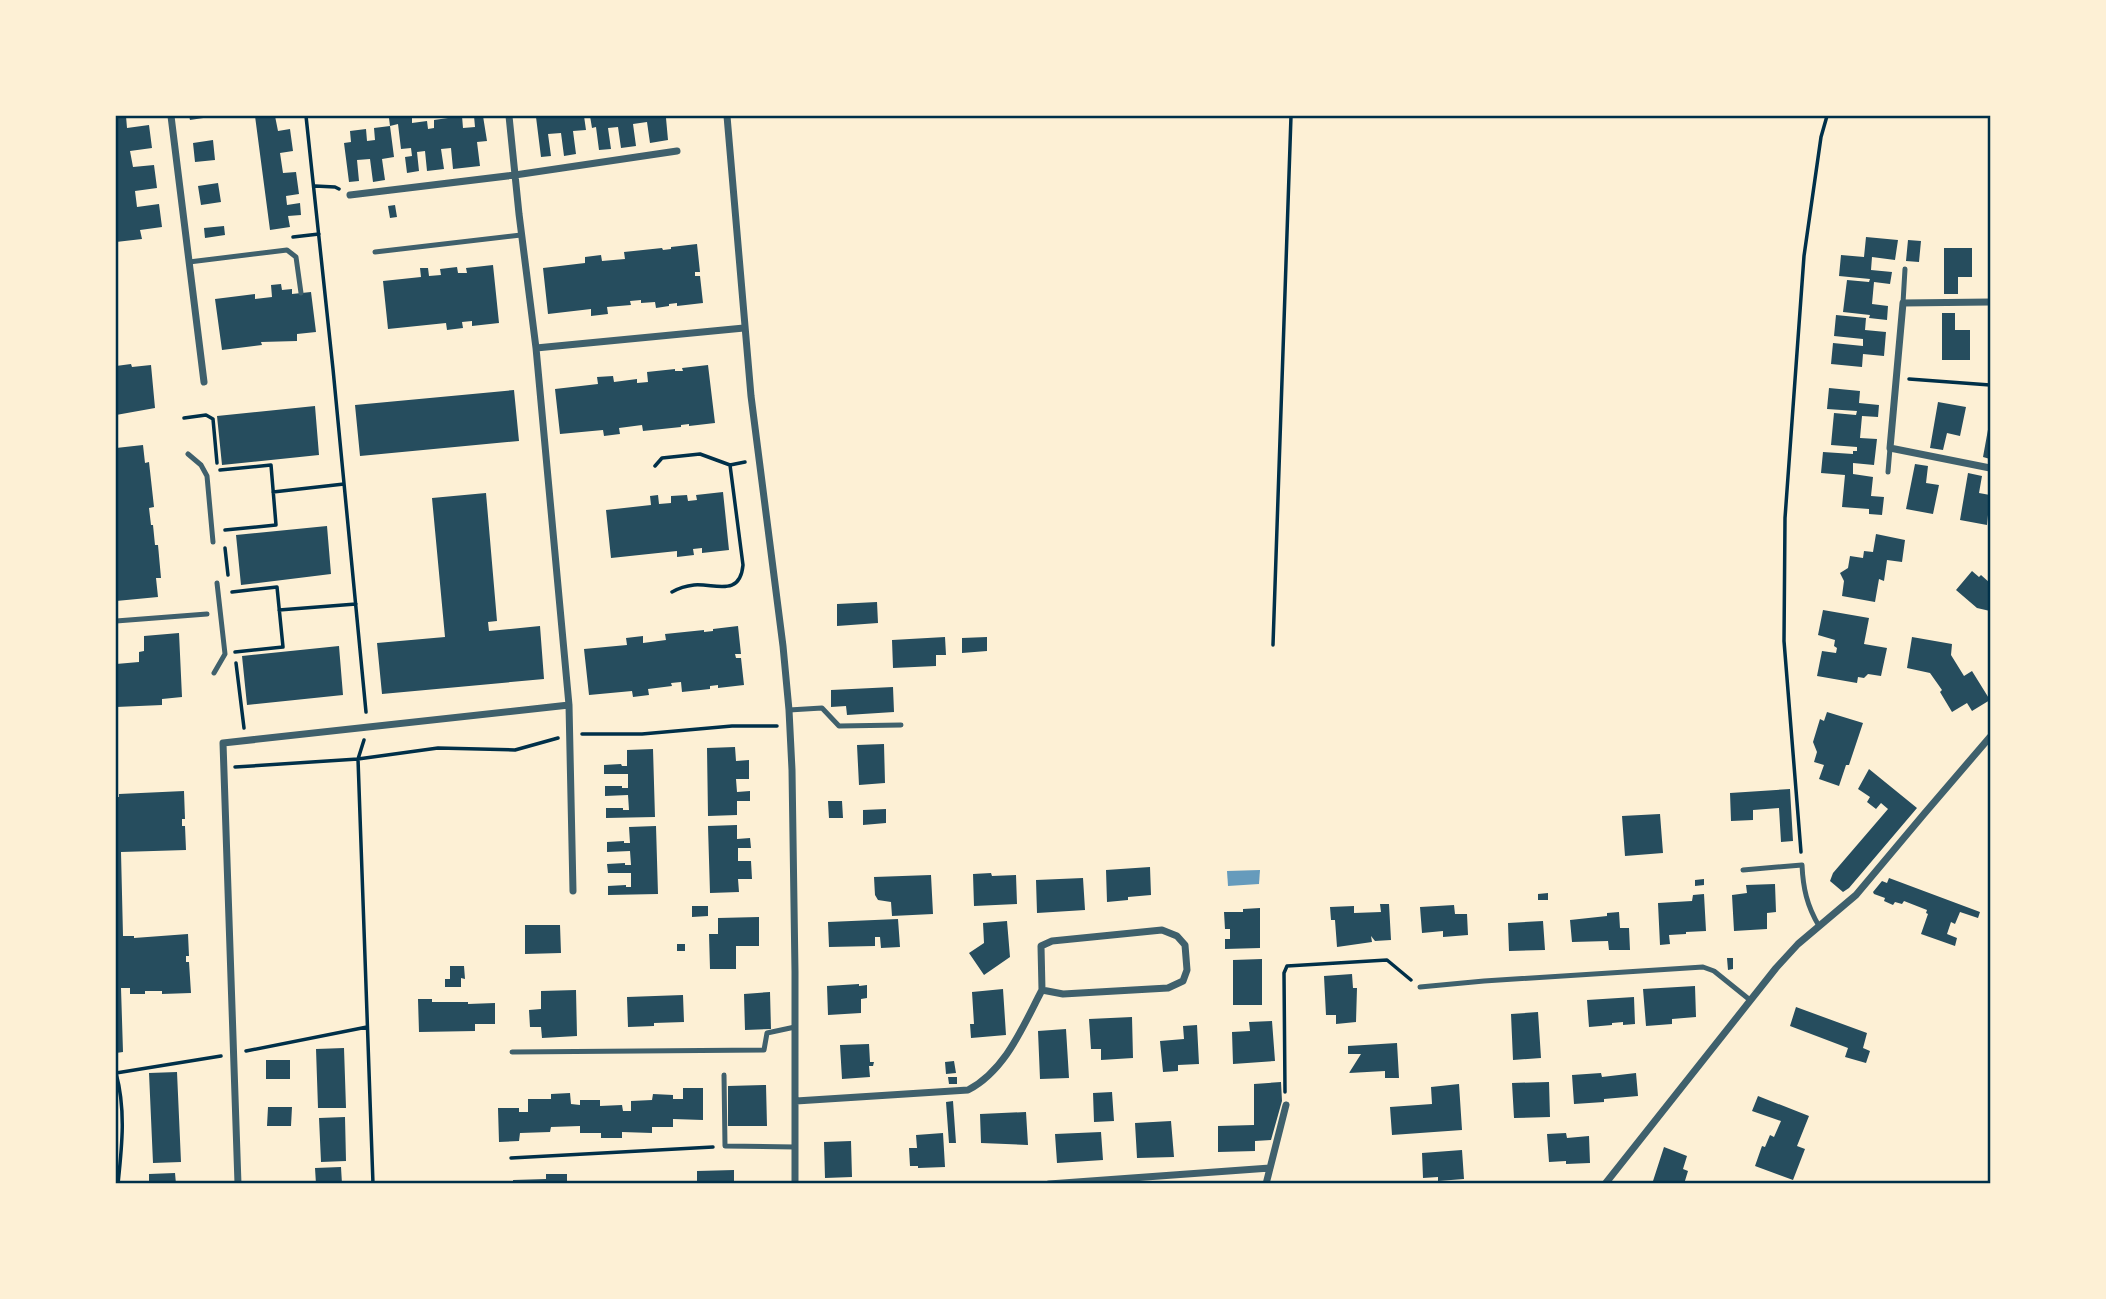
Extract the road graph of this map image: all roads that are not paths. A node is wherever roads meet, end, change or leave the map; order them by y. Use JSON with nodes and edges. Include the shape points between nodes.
{"nodes":[{"id":1,"x":171,"y":116,"type":"edge"},
{"id":2,"x":509,"y":116,"type":"edge"},
{"id":3,"x":727,"y":116,"type":"edge"},
{"id":4,"x":677,"y":151,"type":"dead end"},
{"id":5,"x":515,"y":175,"type":"junction"},
{"id":6,"x":350,"y":195,"type":"road end"},
{"id":7,"x":521,"y":235,"type":"junction"},
{"id":8,"x":374,"y":252,"type":"dead end"},
{"id":9,"x":189,"y":262,"type":"junction"},
{"id":10,"x":1905,"y":269,"type":"dead end"},
{"id":11,"x":301,"y":293,"type":"dead end"},
{"id":12,"x":1990,"y":302,"type":"edge"},
{"id":13,"x":1903,"y":303,"type":"junction"},
{"id":14,"x":744,"y":328,"type":"junction"},
{"id":15,"x":536,"y":348,"type":"junction"},
{"id":16,"x":204,"y":382,"type":"dead end"},
{"id":17,"x":1890,"y":447,"type":"junction"},
{"id":18,"x":188,"y":454,"type":"dead end"},
{"id":19,"x":1990,"y":467,"type":"edge"},
{"id":20,"x":1888,"y":472,"type":"dead end"},
{"id":21,"x":213,"y":542,"type":"dead end"},
{"id":22,"x":217,"y":583,"type":"dead end"},
{"id":23,"x":207,"y":614,"type":"dead end"},
{"id":24,"x":116,"y":621,"type":"edge"},
{"id":25,"x":214,"y":673,"type":"dead end"},
{"id":26,"x":569,"y":705,"type":"junction"},
{"id":27,"x":789,"y":710,"type":"junction"},
{"id":28,"x":901,"y":725,"type":"dead end"},
{"id":29,"x":1990,"y":737,"type":"edge"},
{"id":30,"x":1743,"y":870,"type":"dead end"},
{"id":31,"x":573,"y":891,"type":"dead end"},
{"id":32,"x":1819,"y":926,"type":"junction"},
{"id":33,"x":1420,"y":987,"type":"road end"},
{"id":34,"x":1042,"y":990,"type":"junction"},
{"id":35,"x":1750,"y":1000,"type":"junction"},
{"id":36,"x":795,"y":1027,"type":"junction"},
{"id":37,"x":512,"y":1052,"type":"dead end"},
{"id":38,"x":723,"y":1075,"type":"dead end"},
{"id":39,"x":796,"y":1101,"type":"junction"},
{"id":40,"x":1286,"y":1105,"type":"road end"},
{"id":41,"x":795,"y":1147,"type":"junction"},
{"id":42,"x":1270,"y":1168,"type":"junction"},
{"id":43,"x":238,"y":1184,"type":"edge"},
{"id":44,"x":795,"y":1184,"type":"edge"},
{"id":45,"x":1049,"y":1184,"type":"edge"},
{"id":46,"x":1266,"y":1184,"type":"edge"},
{"id":47,"x":1605,"y":1184,"type":"edge"}],
"edges":[{"from":1,"to":9,"type":"street"},
{"from":2,"to":5,"type":"street"},
{"from":3,"to":14,"type":"street"},
{"from":4,"to":5,"type":"street"},
{"from":5,"to":6,"type":"street"},
{"from":5,"to":7,"type":"street"},
{"from":7,"to":8,"type":"lane"},
{"from":7,"to":15,"type":"street"},
{"from":9,"to":11,"type":"lane","via":[[287,250],[296,257]]},
{"from":9,"to":16,"type":"street"},
{"from":10,"to":13,"type":"lane"},
{"from":12,"to":13,"type":"street"},
{"from":13,"to":17,"type":"street"},
{"from":14,"to":15,"type":"street"},
{"from":14,"to":27,"type":"street"},
{"from":15,"to":26,"type":"street"},
{"from":17,"to":19,"type":"street"},
{"from":17,"to":20,"type":"lane"},
{"from":18,"to":21,"type":"lane","via":[[207,476]]},
{"from":22,"to":25,"type":"lane","via":[[225,654]]},
{"from":23,"to":24,"type":"lane"},
{"from":26,"to":31,"type":"street"},
{"from":26,"to":43,"type":"street","via":[[223,743]]},
{"from":27,"to":28,"type":"lane","via":[[822,708],[839,726]]},
{"from":27,"to":36,"type":"street"},
{"from":29,"to":32,"type":"street","via":[[1856,895]]},
{"from":30,"to":32,"type":"lane","via":[[1802,865],[1806,899]]},
{"from":32,"to":35,"type":"street"},
{"from":33,"to":35,"type":"lane","via":[[1703,967]]},
{"from":34,"to":34,"type":"street","via":[[1063,994],[1168,988],[1183,981],[1185,945],[1162,930],[1052,940],[1041,946]]},
{"from":34,"to":39,"type":"street","via":[[1012,1048],[982,1083],[968,1090]]},
{"from":35,"to":47,"type":"street"},
{"from":36,"to":37,"type":"lane","via":[[767,1034],[764,1050]]},
{"from":36,"to":39,"type":"street"},
{"from":38,"to":41,"type":"lane","via":[[725,1146]]},
{"from":39,"to":41,"type":"street"},
{"from":40,"to":42,"type":"street"},
{"from":41,"to":44,"type":"street"},
{"from":42,"to":45,"type":"street"},
{"from":42,"to":46,"type":"street"}]}
